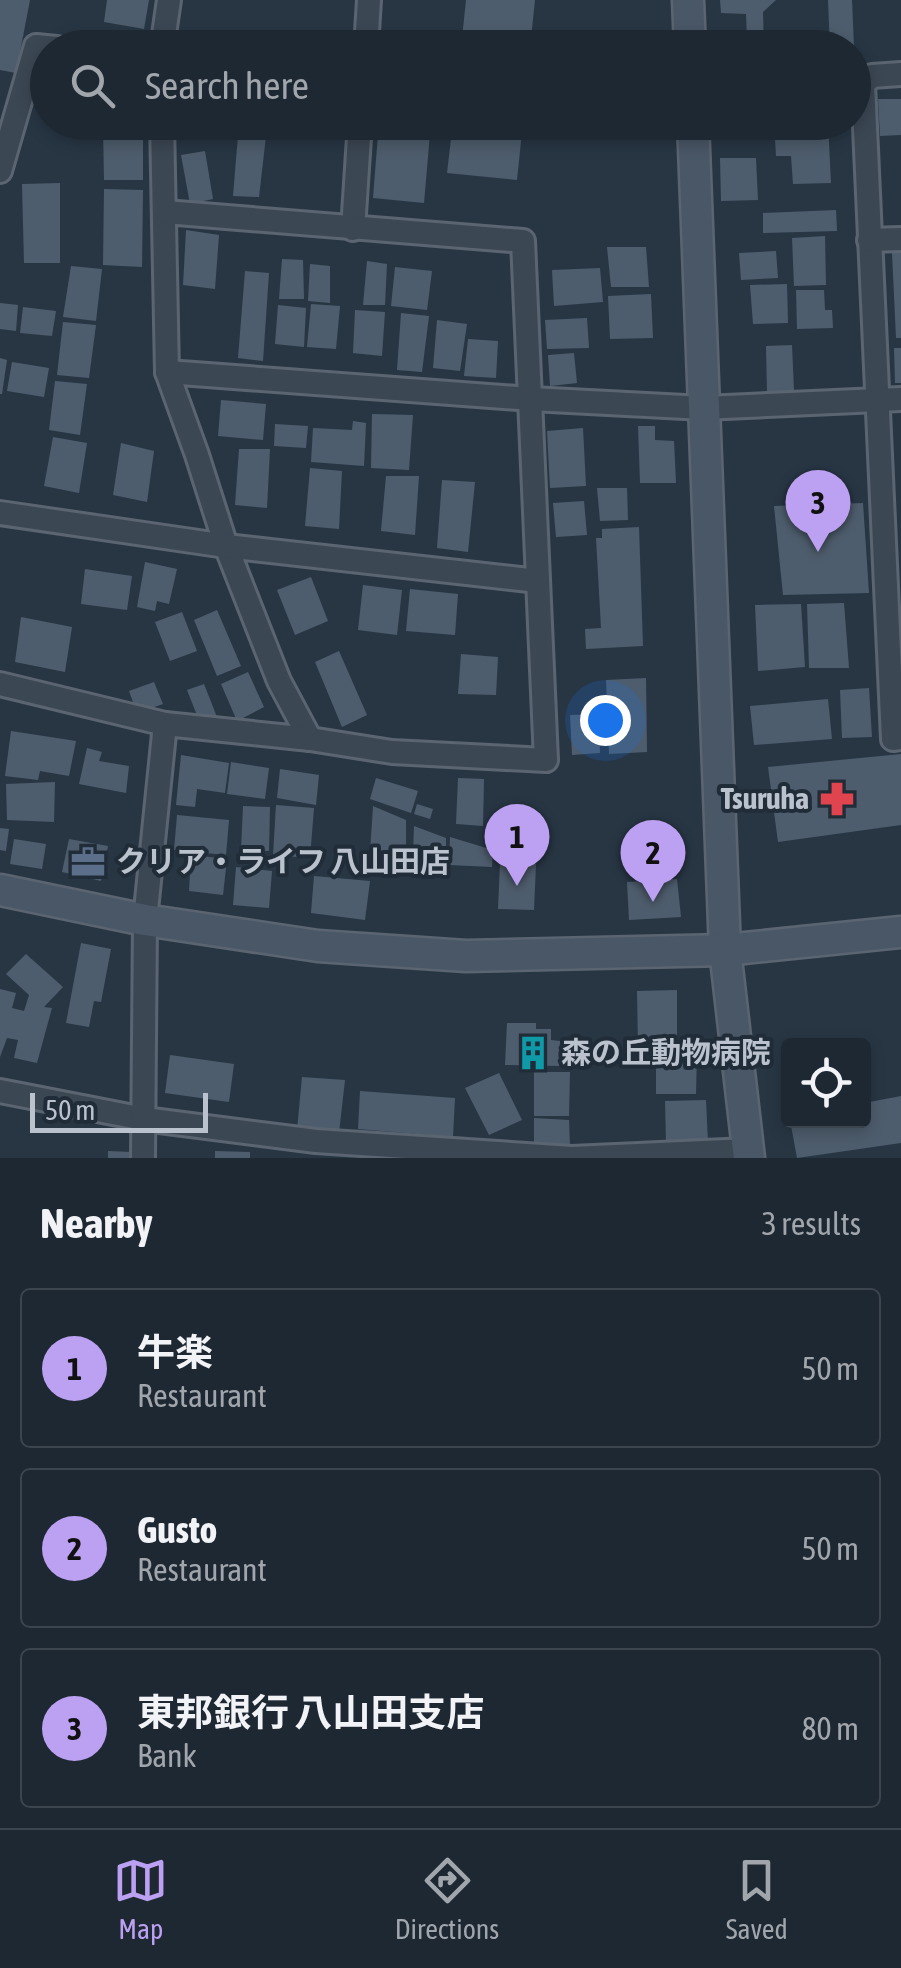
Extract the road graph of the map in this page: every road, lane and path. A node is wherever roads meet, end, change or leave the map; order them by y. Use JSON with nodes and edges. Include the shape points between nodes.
{"nodes":[{"id":1,"x":169,"y":0,"type":"edge"},
{"id":2,"x":370,"y":0,"type":"edge"},
{"id":3,"x":688,"y":0,"type":"edge"},
{"id":4,"x":165,"y":30,"type":"edge"},
{"id":5,"x":368,"y":30,"type":"edge"},
{"id":6,"x":689,"y":30,"type":"edge"},
{"id":7,"x":30,"y":67,"type":"edge"},
{"id":8,"x":901,"y":74,"type":"edge"},
{"id":9,"x":871,"y":77,"type":"edge"},
{"id":10,"x":163,"y":140,"type":"edge"},
{"id":11,"x":359,"y":140,"type":"edge"},
{"id":12,"x":694,"y":140,"type":"edge"},
{"id":13,"x":865,"y":140,"type":"edge"},
{"id":14,"x":0,"y":172,"type":"edge"},
{"id":15,"x":165,"y":212,"type":"junction"},
{"id":16,"x":352,"y":229,"type":"junction"},
{"id":17,"x":901,"y":239,"type":"edge"},
{"id":18,"x":869,"y":240,"type":"junction"},
{"id":19,"x":166,"y":372,"type":"junction"},
{"id":20,"x":531,"y":399,"type":"junction"},
{"id":21,"x":876,"y":399,"type":"junction"},
{"id":22,"x":901,"y":399,"type":"edge"},
{"id":23,"x":704,"y":408,"type":"junction"},
{"id":24,"x":0,"y":512,"type":"edge"},
{"id":25,"x":226,"y":546,"type":"junction"},
{"id":26,"x":538,"y":581,"type":"junction"},
{"id":27,"x":0,"y":684,"type":"edge"},
{"id":28,"x":164,"y":724,"type":"junction"},
{"id":29,"x":901,"y":738,"type":"edge"},
{"id":30,"x":310,"y":739,"type":"junction"},
{"id":31,"x":0,"y":890,"type":"edge"},
{"id":32,"x":145,"y":920,"type":"junction"},
{"id":33,"x":901,"y":932,"type":"edge"},
{"id":34,"x":725,"y":950,"type":"junction"},
{"id":35,"x":0,"y":1090,"type":"edge"},
{"id":36,"x":144,"y":1119,"type":"junction"},
{"id":37,"x":316,"y":1150,"type":"edge"},
{"id":38,"x":749,"y":1154,"type":"edge"},
{"id":39,"x":143,"y":1158,"type":"edge"}],
"edges":[{"from":1,"to":4,"type":"street"},
{"from":2,"to":5,"type":"street"},
{"from":3,"to":6,"type":"street"},
{"from":7,"to":14,"type":"street"},
{"from":8,"to":9,"type":"street"},
{"from":10,"to":15,"type":"street"},
{"from":11,"to":16,"type":"street"},
{"from":12,"to":23,"type":"street"},
{"from":13,"to":18,"type":"street"},
{"from":15,"to":16,"type":"street"},
{"from":15,"to":19,"type":"street"},
{"from":16,"to":20,"type":"street","via":[[524,241]]},
{"from":17,"to":18,"type":"street"},
{"from":18,"to":21,"type":"street"},
{"from":19,"to":20,"type":"street"},
{"from":19,"to":25,"type":"street"},
{"from":20,"to":23,"type":"street"},
{"from":20,"to":26,"type":"street"},
{"from":21,"to":22,"type":"street"},
{"from":21,"to":23,"type":"street"},
{"from":21,"to":29,"type":"street","via":[[893,739]]},
{"from":23,"to":34,"type":"street"},
{"from":24,"to":25,"type":"street"},
{"from":25,"to":26,"type":"street"},
{"from":25,"to":30,"type":"street"},
{"from":26,"to":30,"type":"street","via":[[546,760],[392,752]]},
{"from":27,"to":28,"type":"street"},
{"from":28,"to":30,"type":"street"},
{"from":28,"to":32,"type":"street"},
{"from":31,"to":32,"type":"street"},
{"from":32,"to":34,"type":"street","via":[[318,946],[466,956]]},
{"from":32,"to":36,"type":"street"},
{"from":33,"to":34,"type":"street"},
{"from":34,"to":38,"type":"street"},
{"from":35,"to":36,"type":"street"},
{"from":36,"to":37,"type":"street"},
{"from":36,"to":39,"type":"street"},
{"from":37,"to":38,"type":"street","via":[[572,1158]]}]}
